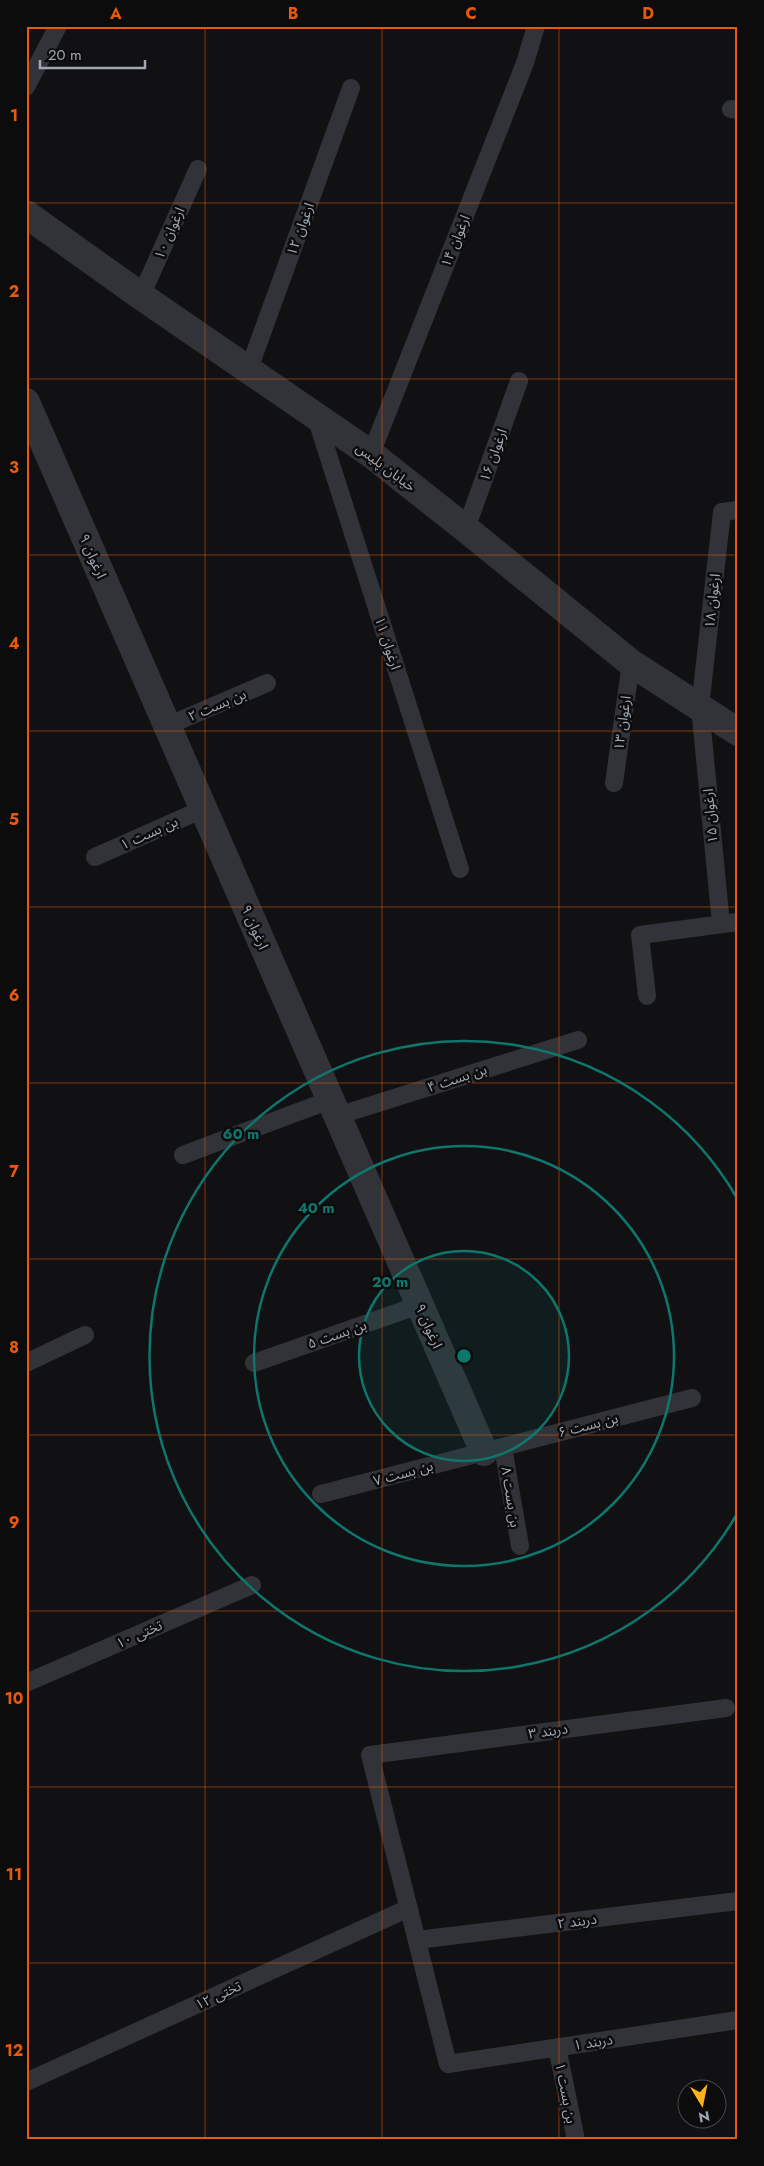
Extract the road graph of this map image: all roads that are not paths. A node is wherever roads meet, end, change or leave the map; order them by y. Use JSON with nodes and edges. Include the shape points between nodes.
{"nodes":[{"id":1,"x":58,"y":26,"type":"edge"},
{"id":2,"x":536,"y":26,"type":"edge"},
{"id":3,"x":26,"y":88,"type":"edge"},
{"id":4,"x":351,"y":88,"type":"dead end"},
{"id":5,"x":198,"y":169,"type":"dead end"},
{"id":6,"x":26,"y":214,"type":"edge"},
{"id":7,"x":141,"y":296,"type":"junction"},
{"id":8,"x":248,"y":370,"type":"junction"},
{"id":9,"x":519,"y":381,"type":"dead end"},
{"id":10,"x":26,"y":402,"type":"edge"},
{"id":11,"x":316,"y":417,"type":"junction"},
{"id":12,"x":370,"y":454,"type":"junction"},
{"id":13,"x":738,"y":510,"type":"edge"},
{"id":14,"x":466,"y":528,"type":"junction"},
{"id":15,"x":631,"y":663,"type":"junction"},
{"id":16,"x":267,"y":683,"type":"dead end"},
{"id":17,"x":700,"y":707,"type":"junction"},
{"id":18,"x":167,"y":726,"type":"junction"},
{"id":19,"x":738,"y":732,"type":"edge"},
{"id":20,"x":614,"y":783,"type":"dead end"},
{"id":21,"x":203,"y":809,"type":"junction"},
{"id":22,"x":95,"y":857,"type":"dead end"},
{"id":23,"x":460,"y":869,"type":"dead end"},
{"id":24,"x":729,"y":923,"type":"edge"},
{"id":25,"x":647,"y":996,"type":"dead end"},
{"id":26,"x":578,"y":1040,"type":"dead end"},
{"id":27,"x":334,"y":1108,"type":"junction"},
{"id":28,"x":183,"y":1155,"type":"dead end"},
{"id":29,"x":419,"y":1305,"type":"junction"},
{"id":30,"x":85,"y":1335,"type":"dead end"},
{"id":31,"x":26,"y":1363,"type":"edge"},
{"id":32,"x":254,"y":1363,"type":"dead end"},
{"id":33,"x":692,"y":1398,"type":"dead end"},
{"id":34,"x":493,"y":1450,"type":"junction"},
{"id":35,"x":322,"y":1494,"type":"dead end"},
{"id":36,"x":520,"y":1546,"type":"dead end"},
{"id":37,"x":252,"y":1585,"type":"dead end"},
{"id":38,"x":26,"y":1684,"type":"edge"},
{"id":39,"x":726,"y":1708,"type":"dead end"},
{"id":40,"x":738,"y":1901,"type":"edge"},
{"id":41,"x":409,"y":1908,"type":"junction"},
{"id":42,"x":417,"y":1940,"type":"junction"},
{"id":43,"x":738,"y":2020,"type":"edge"},
{"id":44,"x":557,"y":2047,"type":"junction"},
{"id":45,"x":26,"y":2082,"type":"edge"},
{"id":46,"x":576,"y":2140,"type":"edge"}],
"edges":[{"from":1,"to":3,"type":"lane"},
{"from":2,"to":12,"type":"lane","name":"ارغوان ۱۴","via":[[525,63]]},
{"from":4,"to":8,"type":"lane","name":"ارغوان ۱۲"},
{"from":5,"to":7,"type":"lane","name":"ارغوان ۱۰"},
{"from":6,"to":7,"type":"street","name":"خیابان پلیس"},
{"from":7,"to":8,"type":"street","name":"خیابان پلیس"},
{"from":8,"to":11,"type":"street","name":"خیابان پلیس"},
{"from":9,"to":14,"type":"lane","name":"ارغوان ۱۶"},
{"from":10,"to":18,"type":"street","name":"ارغوان ۹"},
{"from":11,"to":12,"type":"street","name":"خیابان پلیس"},
{"from":11,"to":23,"type":"lane","name":"ارغوان ۱۱"},
{"from":12,"to":14,"type":"street","name":"خیابان پلیس"},
{"from":13,"to":17,"type":"lane","name":"ارغوان ۱۸","via":[[722,512]]},
{"from":14,"to":15,"type":"street","name":"خیابان پلیس"},
{"from":15,"to":17,"type":"street","name":"خیابان پلیس"},
{"from":15,"to":20,"type":"lane","name":"ارغوان ۱۳"},
{"from":16,"to":18,"type":"lane","name":"بن بست ۲"},
{"from":17,"to":19,"type":"street","name":"خیابان پلیس"},
{"from":17,"to":24,"type":"lane","name":"ارغوان ۱۵"},
{"from":18,"to":21,"type":"street","name":"ارغوان ۹"},
{"from":21,"to":22,"type":"lane","name":"بن بست ۱"},
{"from":21,"to":27,"type":"street","name":"ارغوان ۹"},
{"from":24,"to":25,"type":"lane","name":"ارغوان ۱۵","via":[[640,936]]},
{"from":26,"to":27,"type":"lane","name":"بن بست ۴"},
{"from":27,"to":28,"type":"lane","name":"بن بست ۴"},
{"from":27,"to":29,"type":"street","name":"ارغوان ۹"},
{"from":29,"to":32,"type":"lane","name":"بن بست ۵"},
{"from":29,"to":34,"type":"street","name":"ارغوان ۹"},
{"from":30,"to":31,"type":"lane"},
{"from":33,"to":34,"type":"lane","name":"بن بست ۶"},
{"from":34,"to":35,"type":"lane","name":"بن بست ۷"},
{"from":34,"to":36,"type":"lane","name":"بن بست ۸"},
{"from":37,"to":38,"type":"lane","name":"تختی ۱۰"},
{"from":39,"to":41,"type":"lane","name":"دربند ۳","via":[[370,1755]]},
{"from":40,"to":42,"type":"lane","name":"دربند ۲"},
{"from":41,"to":42,"type":"lane"},
{"from":41,"to":45,"type":"lane","name":"تختی ۱۲"},
{"from":42,"to":44,"type":"lane","name":"دربند ۱","via":[[448,2064]]},
{"from":43,"to":44,"type":"lane","name":"دربند ۱"},
{"from":44,"to":46,"type":"lane","name":"بن بست ۱"}]}
